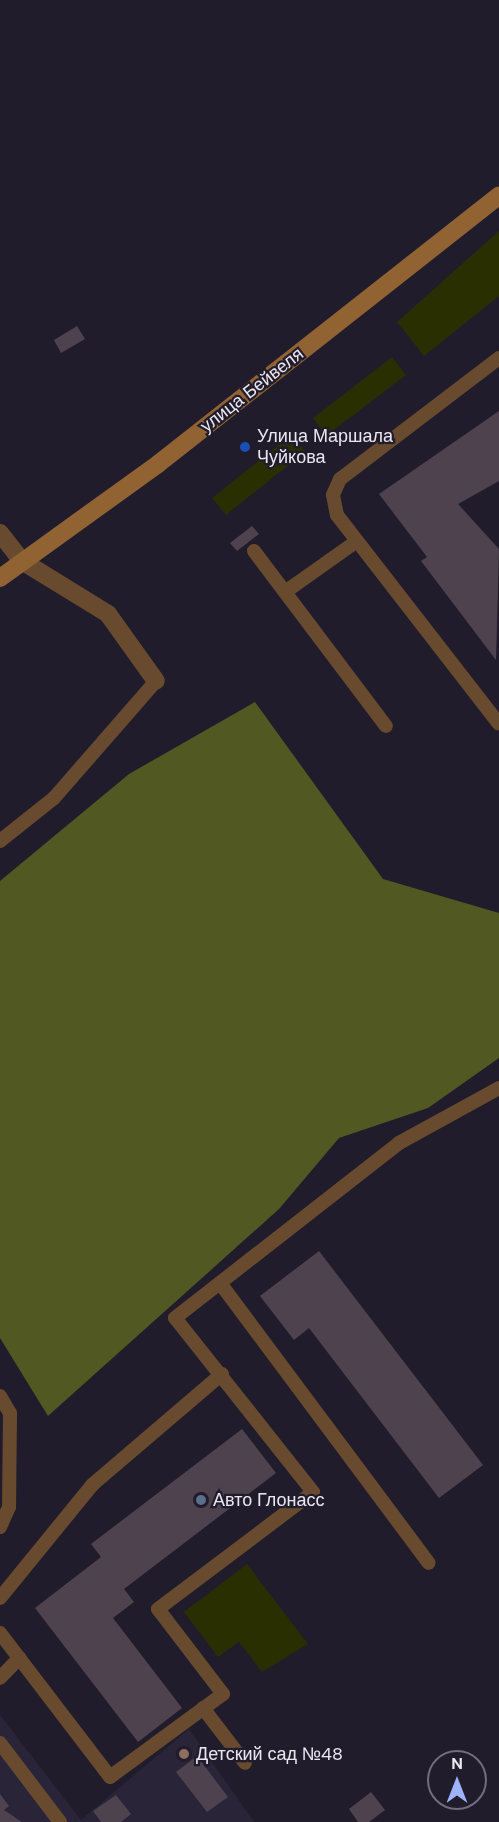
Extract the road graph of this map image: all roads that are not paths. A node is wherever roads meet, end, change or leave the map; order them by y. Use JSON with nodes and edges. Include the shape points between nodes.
{"nodes":[{"id":1,"x":499,"y":196,"type":"edge"},
{"id":2,"x":499,"y":358,"type":"edge"},
{"id":3,"x":0,"y":533,"type":"edge"},
{"id":4,"x":357,"y":541,"type":"junction"},
{"id":5,"x":254,"y":551,"type":"dead end"},
{"id":6,"x":22,"y":561,"type":"junction"},
{"id":7,"x":0,"y":578,"type":"edge"},
{"id":8,"x":285,"y":592,"type":"junction"},
{"id":9,"x":156,"y":681,"type":"joint"},
{"id":10,"x":499,"y":724,"type":"edge"},
{"id":11,"x":387,"y":726,"type":"dead end"},
{"id":12,"x":0,"y":841,"type":"edge"},
{"id":13,"x":499,"y":1088,"type":"edge"},
{"id":14,"x":220,"y":1283,"type":"junction"},
{"id":15,"x":222,"y":1374,"type":"junction"},
{"id":16,"x":0,"y":1396,"type":"edge"},
{"id":17,"x":0,"y":1527,"type":"edge"},
{"id":18,"x":429,"y":1563,"type":"dead end"},
{"id":19,"x":0,"y":1598,"type":"edge"},
{"id":20,"x":0,"y":1633,"type":"edge"},
{"id":21,"x":19,"y":1658,"type":"junction"},
{"id":22,"x":0,"y":1678,"type":"edge"},
{"id":23,"x":203,"y":1708,"type":"junction"},
{"id":24,"x":0,"y":1743,"type":"edge"},
{"id":25,"x":245,"y":1763,"type":"dead end"},
{"id":26,"x":60,"y":1822,"type":"edge"}],
"edges":[{"from":1,"to":6,"type":"main road","name":"улица Бейвеля","via":[[158,464]]},
{"from":2,"to":4,"type":"lane","via":[[340,479],[333,495],[337,515]]},
{"from":3,"to":6,"type":"street"},
{"from":4,"to":8,"type":"lane"},
{"from":4,"to":10,"type":"lane"},
{"from":5,"to":8,"type":"lane"},
{"from":6,"to":7,"type":"main road","name":"улица Бейвеля"},
{"from":6,"to":9,"type":"street","via":[[108,614]]},
{"from":8,"to":11,"type":"lane"},
{"from":9,"to":12,"type":"lane","via":[[54,798]]},
{"from":13,"to":14,"type":"lane","via":[[399,1143]]},
{"from":14,"to":15,"type":"lane","via":[[175,1318]]},
{"from":14,"to":18,"type":"lane"},
{"from":15,"to":19,"type":"lane","via":[[92,1485]]},
{"from":15,"to":23,"type":"lane","via":[[313,1492],[158,1609],[223,1694]]},
{"from":16,"to":17,"type":"lane","via":[[10,1413],[9,1507]]},
{"from":20,"to":21,"type":"lane"},
{"from":21,"to":22,"type":"lane"},
{"from":21,"to":23,"type":"lane","via":[[110,1777]]},
{"from":23,"to":25,"type":"lane"},
{"from":24,"to":26,"type":"lane"}]}
